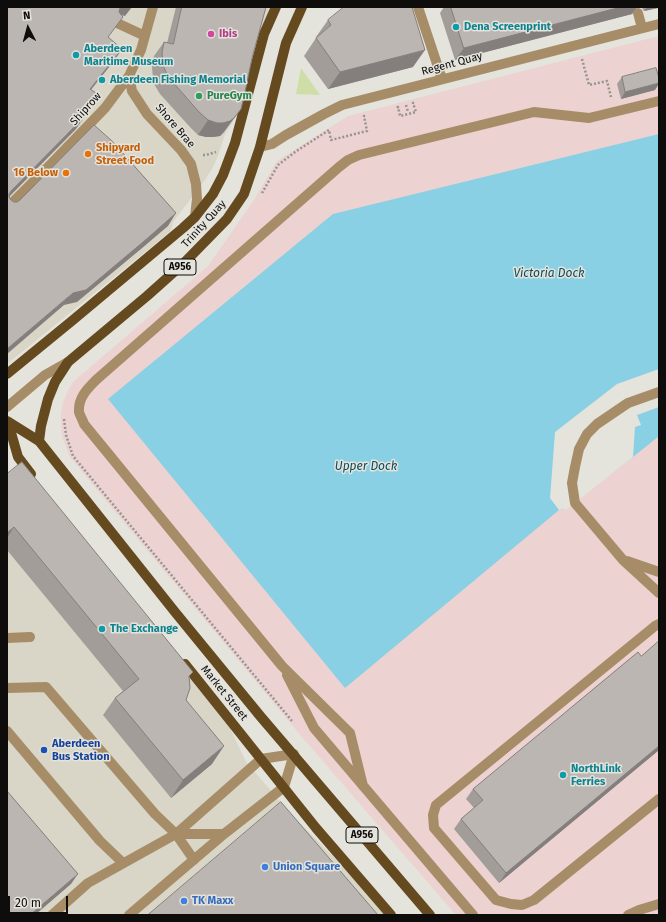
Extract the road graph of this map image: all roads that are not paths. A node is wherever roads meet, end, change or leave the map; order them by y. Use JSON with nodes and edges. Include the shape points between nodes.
{"nodes":[{"id":1,"x":153,"y":7,"type":"edge"},
{"id":2,"x":276,"y":7,"type":"edge"},
{"id":3,"x":302,"y":7,"type":"edge"},
{"id":4,"x":418,"y":7,"type":"edge"},
{"id":5,"x":272,"y":12,"type":"edge"},
{"id":6,"x":638,"y":13,"type":"dead end"},
{"id":7,"x":117,"y":23,"type":"edge"},
{"id":8,"x":659,"y":24,"type":"edge"},
{"id":9,"x":642,"y":28,"type":"junction"},
{"id":10,"x":145,"y":36,"type":"junction"},
{"id":11,"x":129,"y":76,"type":"junction"},
{"id":12,"x":442,"y":79,"type":"junction"},
{"id":13,"x":659,"y":101,"type":"edge"},
{"id":14,"x":260,"y":147,"type":"junction"},
{"id":15,"x":7,"y":208,"type":"edge"},
{"id":16,"x":195,"y":217,"type":"junction"},
{"id":17,"x":68,"y":362,"type":"junction"},
{"id":18,"x":7,"y":374,"type":"edge"},
{"id":19,"x":659,"y":392,"type":"edge"},
{"id":20,"x":7,"y":407,"type":"edge"},
{"id":21,"x":7,"y":422,"type":"edge"},
{"id":22,"x":39,"y":441,"type":"junction"},
{"id":23,"x":35,"y":479,"type":"edge"},
{"id":24,"x":623,"y":560,"type":"junction"},
{"id":25,"x":659,"y":572,"type":"edge"},
{"id":26,"x":659,"y":593,"type":"edge"},
{"id":27,"x":659,"y":624,"type":"edge"},
{"id":28,"x":30,"y":637,"type":"dead end"},
{"id":29,"x":7,"y":638,"type":"edge"},
{"id":30,"x":177,"y":655,"type":"edge"},
{"id":31,"x":282,"y":666,"type":"junction"},
{"id":32,"x":7,"y":688,"type":"edge"},
{"id":33,"x":7,"y":731,"type":"edge"},
{"id":34,"x":294,"y":754,"type":"junction"},
{"id":35,"x":261,"y":759,"type":"junction"},
{"id":36,"x":363,"y":786,"type":"junction"},
{"id":37,"x":284,"y":787,"type":"junction"},
{"id":38,"x":659,"y":799,"type":"edge"},
{"id":39,"x":176,"y":834,"type":"junction"},
{"id":40,"x":224,"y":834,"type":"junction"},
{"id":41,"x":194,"y":860,"type":"junction"},
{"id":42,"x":123,"y":863,"type":"junction"},
{"id":43,"x":659,"y":904,"type":"edge"},
{"id":44,"x":638,"y":912,"type":"edge"},
{"id":45,"x":52,"y":915,"type":"edge"},
{"id":46,"x":128,"y":915,"type":"edge"},
{"id":47,"x":390,"y":915,"type":"edge"},
{"id":48,"x":430,"y":915,"type":"edge"},
{"id":49,"x":473,"y":915,"type":"edge"},
{"id":50,"x":628,"y":915,"type":"edge"}],
"edges":[{"from":1,"to":10,"type":"street","name":"Shiprow"},
{"from":2,"to":5,"type":"main road","number":"A956"},
{"from":3,"to":14,"type":"main road","number":"A956","via":[[286,43]]},
{"from":4,"to":12,"type":"street"},
{"from":5,"to":16,"type":"main road","number":"A956","via":[[235,143],[223,175],[213,194]]},
{"from":6,"to":9,"type":"street"},
{"from":7,"to":10,"type":"street"},
{"from":8,"to":9,"type":"street","name":"Regent Quay"},
{"from":9,"to":12,"type":"street","name":"Regent Quay"},
{"from":10,"to":11,"type":"street","name":"Shiprow"},
{"from":11,"to":15,"type":"street","name":"Shiprow","via":[[105,108]]},
{"from":11,"to":16,"type":"street","name":"Shore Brae","via":[[132,91],[140,103],[191,164],[196,184]]},
{"from":12,"to":14,"type":"street","name":"Regent Quay","via":[[342,105],[272,144]]},
{"from":13,"to":31,"type":"street","via":[[590,118],[534,112],[359,155],[348,160],[86,390],[80,400],[79,412],[84,424]]},
{"from":14,"to":17,"type":"main road","name":"Trinity Quay","number":"A956","via":[[244,194],[227,219],[147,296]]},
{"from":16,"to":18,"type":"main road","name":"Trinity Quay","number":"A956"},
{"from":17,"to":20,"type":"street","name":"Trinity Quay","number":"A956","via":[[45,375]]},
{"from":17,"to":22,"type":"main road","name":"Trinity Quay","number":"A956","via":[[48,399]]},
{"from":19,"to":24,"type":"street","via":[[628,403],[597,424],[587,434],[579,449],[575,467],[572,483],[575,503]]},
{"from":21,"to":22,"type":"main road","number":"A956"},
{"from":21,"to":23,"type":"main road","number":"A956","via":[[18,457]]},
{"from":22,"to":34,"type":"main road","number":"A956"},
{"from":24,"to":25,"type":"street"},
{"from":24,"to":26,"type":"street"},
{"from":27,"to":38,"type":"street","via":[[436,805],[432,815],[434,828],[496,900],[522,905],[534,900]]},
{"from":28,"to":29,"type":"street"},
{"from":30,"to":35,"type":"main road","name":"Market Street","number":"A956"},
{"from":31,"to":36,"type":"street","via":[[314,728]]},
{"from":31,"to":36,"type":"street","via":[[350,733]]},
{"from":32,"to":39,"type":"street","via":[[46,687],[155,814]]},
{"from":33,"to":42,"type":"street","via":[[100,841]]},
{"from":34,"to":35,"type":"street"},
{"from":34,"to":37,"type":"street"},
{"from":34,"to":48,"type":"main road","number":"A956"},
{"from":35,"to":37,"type":"main road","name":"Market Street","number":"A956"},
{"from":35,"to":39,"type":"street"},
{"from":36,"to":49,"type":"street"},
{"from":37,"to":40,"type":"street"},
{"from":37,"to":47,"type":"main road","name":"Market Street","number":"A956"},
{"from":39,"to":40,"type":"street"},
{"from":39,"to":41,"type":"street"},
{"from":39,"to":42,"type":"street"},
{"from":40,"to":41,"type":"street"},
{"from":41,"to":46,"type":"street"},
{"from":42,"to":45,"type":"street","via":[[88,883]]},
{"from":43,"to":44,"type":"street"},
{"from":44,"to":50,"type":"street"}]}
